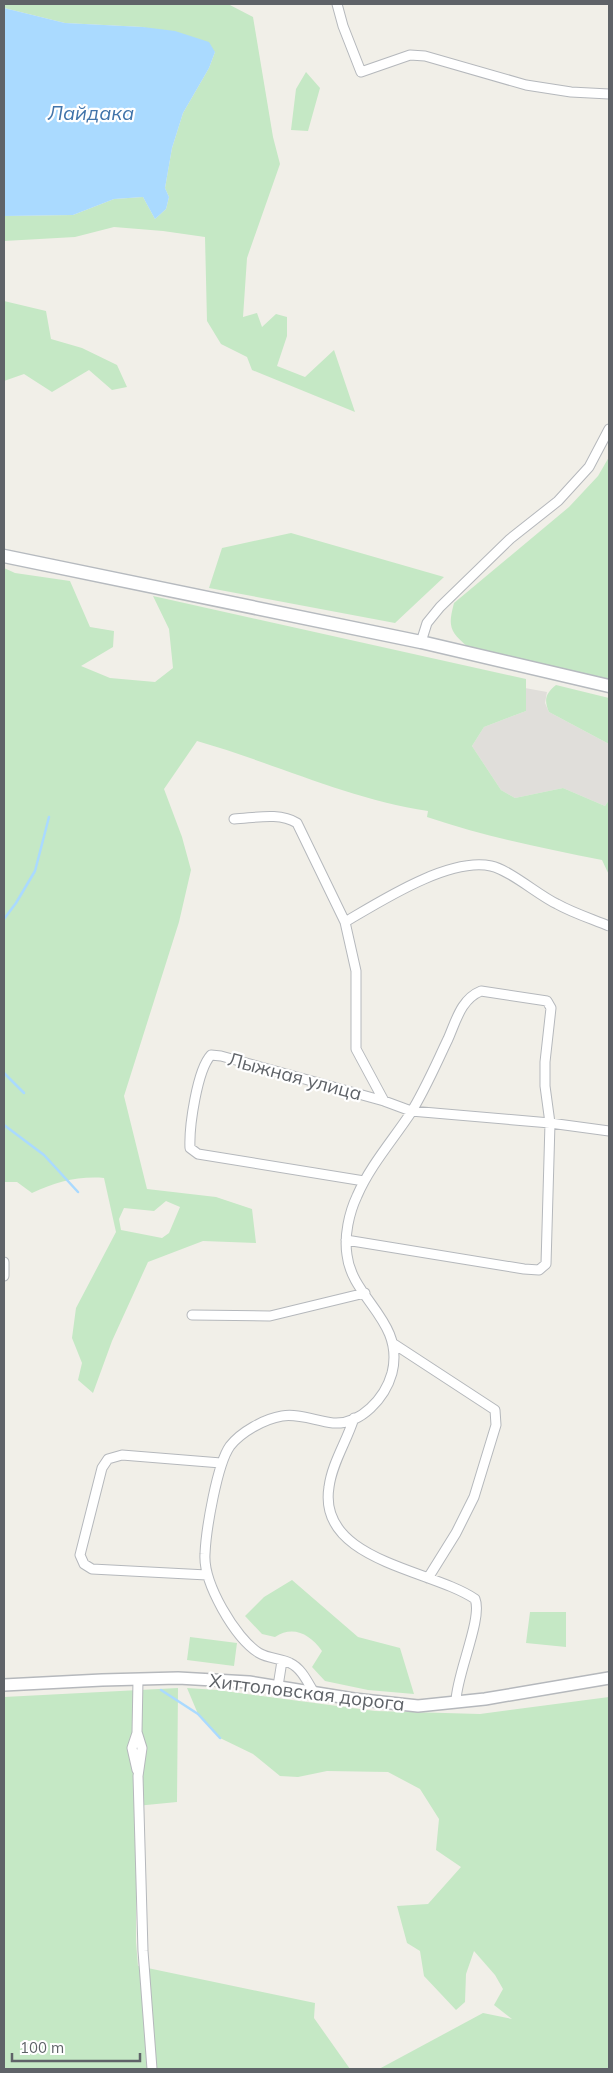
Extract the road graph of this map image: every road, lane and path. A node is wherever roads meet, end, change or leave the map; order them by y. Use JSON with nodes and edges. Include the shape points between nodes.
{"nodes":[{"id":1,"x":337,"y":4,"type":"edge"},
{"id":2,"x":609,"y":94,"type":"edge"},
{"id":3,"x":609,"y":429,"type":"edge"},
{"id":4,"x":4,"y":556,"type":"edge"},
{"id":5,"x":421,"y":642,"type":"junction"},
{"id":6,"x":609,"y":686,"type":"edge"},
{"id":7,"x":234,"y":819,"type":"dead end"},
{"id":8,"x":345,"y":922,"type":"junction"},
{"id":9,"x":609,"y":926,"type":"edge"},
{"id":10,"x":384,"y":1101,"type":"junction"},
{"id":11,"x":412,"y":1111,"type":"junction"},
{"id":12,"x":550,"y":1123,"type":"junction"},
{"id":13,"x":609,"y":1132,"type":"edge"},
{"id":14,"x":364,"y":1181,"type":"junction"},
{"id":15,"x":346,"y":1240,"type":"junction"},
{"id":16,"x":4,"y":1262,"type":"edge"},
{"id":17,"x":4,"y":1276,"type":"edge"},
{"id":18,"x":365,"y":1293,"type":"junction"},
{"id":19,"x":192,"y":1315,"type":"dead end"},
{"id":20,"x":394,"y":1344,"type":"junction"},
{"id":21,"x":354,"y":1418,"type":"junction"},
{"id":22,"x":221,"y":1463,"type":"junction"},
{"id":23,"x":207,"y":1575,"type":"junction"},
{"id":24,"x":428,"y":1578,"type":"junction"},
{"id":25,"x":282,"y":1661,"type":"junction"},
{"id":26,"x":609,"y":1678,"type":"edge"},
{"id":27,"x":138,"y":1680,"type":"junction"},
{"id":28,"x":4,"y":1685,"type":"edge"},
{"id":29,"x":278,"y":1686,"type":"junction"},
{"id":30,"x":313,"y":1691,"type":"junction"},
{"id":31,"x":456,"y":1701,"type":"junction"},
{"id":32,"x":152,"y":2069,"type":"edge"}],
"edges":[{"from":1,"to":2,"type":"street","via":[[361,72],[410,55],[425,56],[526,85]]},
{"from":3,"to":5,"type":"street","via":[[589,467],[558,501],[510,539],[440,607],[426,623]]},
{"from":4,"to":5,"type":"main road"},
{"from":5,"to":6,"type":"main road"},
{"from":7,"to":8,"type":"street","via":[[287,817],[297,823]]},
{"from":8,"to":9,"type":"street","via":[[417,883],[451,868],[468,865],[492,866],[556,904]]},
{"from":8,"to":10,"type":"street","via":[[356,970],[356,1049]]},
{"from":10,"to":11,"type":"street","name":"Лыжная улица"},
{"from":10,"to":14,"type":"street","name":"Лыжная улица","via":[[221,1056],[211,1055],[205,1062],[189,1134],[190,1148],[198,1154]]},
{"from":11,"to":12,"type":"street","name":"Лыжная улица"},
{"from":11,"to":12,"type":"street","via":[[466,1000],[481,991],[547,1001],[550,1008],[545,1086]]},
{"from":11,"to":14,"type":"street"},
{"from":12,"to":13,"type":"street","name":"Лыжная улица"},
{"from":12,"to":15,"type":"street","via":[[546,1264],[539,1270]]},
{"from":14,"to":15,"type":"street","via":[[355,1198]]},
{"from":15,"to":18,"type":"street","via":[[351,1273]]},
{"from":16,"to":17,"type":"street"},
{"from":18,"to":19,"type":"street","via":[[270,1316]]},
{"from":18,"to":20,"type":"street","via":[[386,1324]]},
{"from":20,"to":21,"type":"street","via":[[392,1371],[386,1390],[372,1409]]},
{"from":20,"to":24,"type":"street","via":[[494,1410],[496,1425],[474,1497]]},
{"from":21,"to":22,"type":"street","via":[[335,1423],[283,1416],[265,1421],[231,1445]]},
{"from":21,"to":24,"type":"street","via":[[329,1487],[329,1507],[335,1525],[350,1542]]},
{"from":22,"to":23,"type":"street","via":[[204,1556]]},
{"from":22,"to":23,"type":"street","via":[[122,1455],[108,1459],[102,1468],[80,1555],[84,1564],[92,1569]]},
{"from":23,"to":25,"type":"street","via":[[232,1624],[261,1654]]},
{"from":24,"to":31,"type":"street","via":[[470,1596],[477,1604]]},
{"from":25,"to":29,"type":"street"},
{"from":25,"to":30,"type":"street","via":[[290,1662],[301,1671]]},
{"from":26,"to":31,"type":"street","name":"Хиттоловская дорога"},
{"from":27,"to":28,"type":"street","name":"Хиттоловская дорога"},
{"from":27,"to":29,"type":"street","name":"Хиттоловская дорога","via":[[178,1678]]},
{"from":27,"to":32,"type":"street","via":[[137,1732],[142,1748],[138,1776],[143,1950]]},
{"from":29,"to":30,"type":"street","name":"Хиттоловская дорога"},
{"from":30,"to":31,"type":"street","name":"Хиттоловская дорога","via":[[418,1706]]}]}
